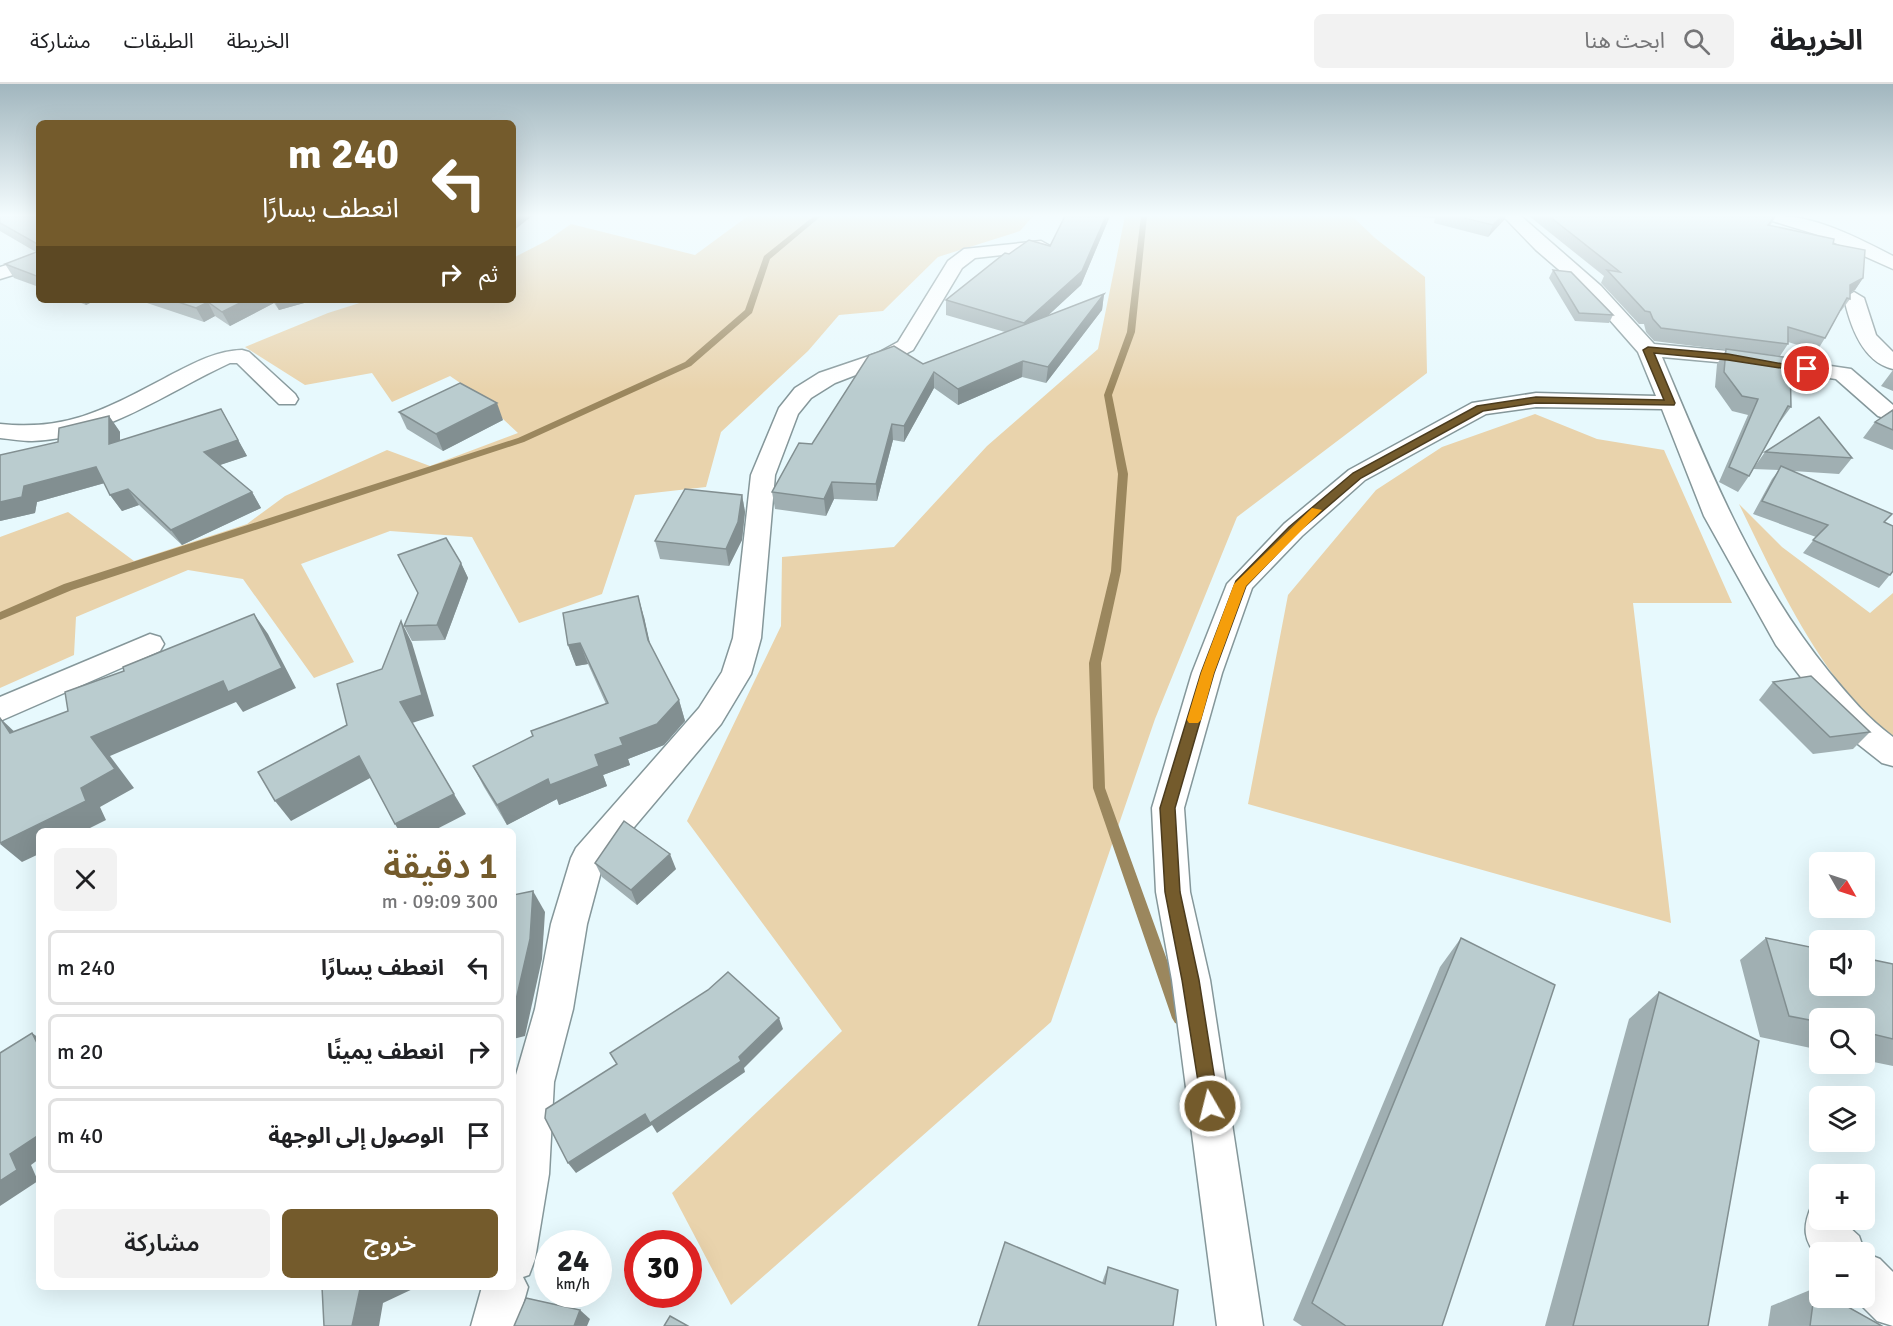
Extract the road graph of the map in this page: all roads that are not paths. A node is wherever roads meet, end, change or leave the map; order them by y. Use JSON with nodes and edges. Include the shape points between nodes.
{"nodes":[{"id":1,"x":950,"y":274,"type":"edge"},
{"id":2,"x":1575,"y":274,"type":"edge"},
{"id":3,"x":1854,"y":297,"type":"edge"},
{"id":4,"x":1648,"y":350,"type":"junction"},
{"id":5,"x":1893,"y":363,"type":"edge"},
{"id":6,"x":1843,"y":374,"type":"junction"},
{"id":7,"x":1893,"y":379,"type":"edge"},
{"id":8,"x":287,"y":399,"type":"dead end"},
{"id":9,"x":1670,"y":403,"type":"junction"},
{"id":10,"x":1893,"y":414,"type":"edge"},
{"id":11,"x":0,"y":431,"type":"edge"},
{"id":12,"x":150,"y":644,"type":"dead end"},
{"id":13,"x":0,"y":710,"type":"edge"},
{"id":14,"x":1893,"y":754,"type":"edge"},
{"id":15,"x":1826,"y":1230,"type":"edge"},
{"id":16,"x":516,"y":1242,"type":"edge"},
{"id":17,"x":1834,"y":1242,"type":"edge"},
{"id":18,"x":1875,"y":1286,"type":"edge"},
{"id":19,"x":504,"y":1290,"type":"edge"},
{"id":20,"x":1893,"y":1305,"type":"edge"},
{"id":21,"x":494,"y":1326,"type":"edge"},
{"id":22,"x":1240,"y":1326,"type":"edge"}],
"edges":[{"from":1,"to":16,"type":"street","via":[[906,346],[827,378],[803,393],[788,413],[763,475],[747,638],[735,674],[710,716],[588,858],[569,924],[554,1009],[534,1082],[528,1174]]},
{"from":2,"to":4,"type":"street"},
{"from":3,"to":5,"type":"street","via":[[1862,331]]},
{"from":4,"to":6,"type":"street"},
{"from":4,"to":9,"type":"street"},
{"from":6,"to":7,"type":"street"},
{"from":6,"to":10,"type":"street"},
{"from":8,"to":11,"type":"street","via":[[243,356],[226,357],[103,418],[63,431]]},
{"from":9,"to":14,"type":"street","via":[[1717,516],[1786,638],[1855,725]]},
{"from":9,"to":22,"type":"street","via":[[1536,400],[1480,408],[1357,475],[1293,530],[1240,584],[1207,673],[1168,808],[1173,892],[1194,1003]]},
{"from":12,"to":13,"type":"street"},
{"from":15,"to":17,"type":"street"},
{"from":18,"to":20,"type":"street"},
{"from":19,"to":21,"type":"street"}]}
